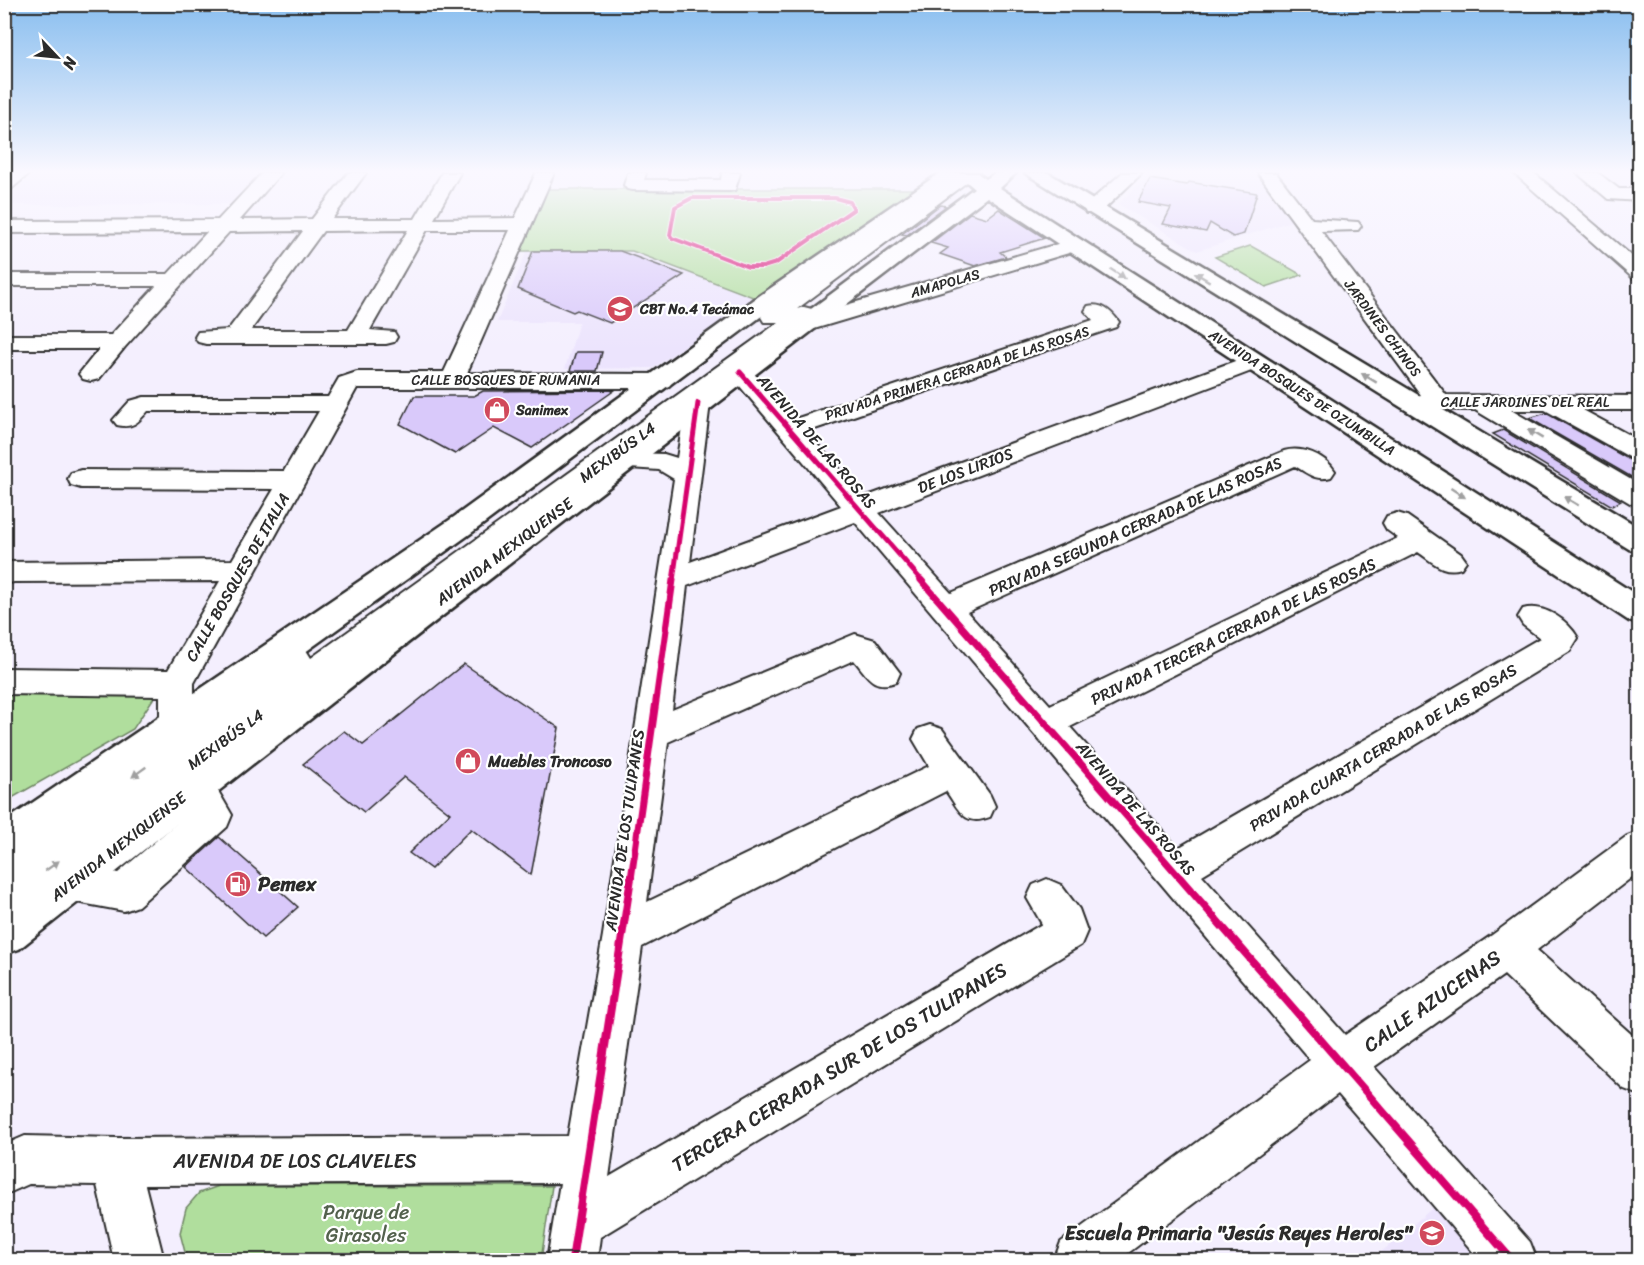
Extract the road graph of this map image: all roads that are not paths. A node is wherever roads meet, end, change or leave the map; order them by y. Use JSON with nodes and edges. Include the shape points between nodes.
{"nodes":[{"id":1,"x":217,"y":232,"type":"edge"},
{"id":2,"x":313,"y":232,"type":"edge"},
{"id":3,"x":418,"y":232,"type":"edge"},
{"id":4,"x":518,"y":232,"type":"edge"},
{"id":5,"x":876,"y":232,"type":"edge"},
{"id":6,"x":902,"y":232,"type":"edge"},
{"id":7,"x":917,"y":232,"type":"edge"},
{"id":8,"x":1056,"y":232,"type":"edge"},
{"id":9,"x":1128,"y":232,"type":"edge"},
{"id":10,"x":1310,"y":232,"type":"edge"},
{"id":11,"x":1591,"y":232,"type":"edge"},
{"id":12,"x":1143,"y":241,"type":"junction"},
{"id":13,"x":1083,"y":251,"type":"junction"},
{"id":14,"x":1640,"y":274,"type":"edge"},
{"id":15,"x":4,"y":280,"type":"edge"},
{"id":16,"x":174,"y":280,"type":"junction"},
{"id":17,"x":859,"y":284,"type":"junction"},
{"id":18,"x":884,"y":301,"type":"junction"},
{"id":19,"x":1095,"y":311,"type":"dead end"},
{"id":20,"x":806,"y":324,"type":"junction"},
{"id":21,"x":206,"y":337,"type":"dead end"},
{"id":22,"x":234,"y":337,"type":"junction"},
{"id":23,"x":355,"y":337,"type":"junction"},
{"id":24,"x":386,"y":337,"type":"dead end"},
{"id":25,"x":4,"y":342,"type":"edge"},
{"id":26,"x":117,"y":342,"type":"junction"},
{"id":27,"x":1254,"y":362,"type":"junction"},
{"id":28,"x":740,"y":372,"type":"junction"},
{"id":29,"x":91,"y":374,"type":"dead end"},
{"id":30,"x":452,"y":380,"type":"junction"},
{"id":31,"x":661,"y":381,"type":"junction"},
{"id":32,"x":344,"y":392,"type":"junction"},
{"id":33,"x":1439,"y":402,"type":"junction"},
{"id":34,"x":1479,"y":402,"type":"junction"},
{"id":35,"x":1549,"y":402,"type":"junction"},
{"id":36,"x":1410,"y":403,"type":"junction"},
{"id":37,"x":1640,"y":403,"type":"edge"},
{"id":38,"x":698,"y":404,"type":"junction"},
{"id":39,"x":126,"y":420,"type":"dead end"},
{"id":40,"x":789,"y":429,"type":"junction"},
{"id":41,"x":1640,"y":452,"type":"edge"},
{"id":42,"x":1502,"y":459,"type":"junction"},
{"id":43,"x":96,"y":461,"type":"dead end"},
{"id":44,"x":623,"y":461,"type":"junction"},
{"id":45,"x":1441,"y":463,"type":"junction"},
{"id":46,"x":1322,"y":471,"type":"dead end"},
{"id":47,"x":689,"y":476,"type":"junction"},
{"id":48,"x":293,"y":480,"type":"junction"},
{"id":49,"x":1640,"y":497,"type":"edge"},
{"id":50,"x":859,"y":510,"type":"junction"},
{"id":51,"x":1600,"y":519,"type":"junction"},
{"id":52,"x":1640,"y":542,"type":"edge"},
{"id":53,"x":1451,"y":561,"type":"dead end"},
{"id":54,"x":242,"y":570,"type":"junction"},
{"id":55,"x":4,"y":574,"type":"edge"},
{"id":56,"x":675,"y":579,"type":"junction"},
{"id":57,"x":946,"y":608,"type":"junction"},
{"id":58,"x":1640,"y":613,"type":"edge"},
{"id":59,"x":1534,"y":617,"type":"dead end"},
{"id":60,"x":884,"y":673,"type":"dead end"},
{"id":61,"x":4,"y":681,"type":"edge"},
{"id":62,"x":177,"y":683,"type":"junction"},
{"id":63,"x":1045,"y":723,"type":"junction"},
{"id":64,"x":652,"y":733,"type":"junction"},
{"id":65,"x":930,"y":739,"type":"dead end"},
{"id":66,"x":184,"y":755,"type":"junction"},
{"id":67,"x":115,"y":766,"type":"junction"},
{"id":68,"x":953,"y":771,"type":"junction"},
{"id":69,"x":977,"y":806,"type":"dead end"},
{"id":70,"x":4,"y":821,"type":"edge"},
{"id":71,"x":4,"y":845,"type":"edge"},
{"id":72,"x":1640,"y":848,"type":"edge"},
{"id":73,"x":4,"y":870,"type":"edge"},
{"id":74,"x":1173,"y":872,"type":"junction"},
{"id":75,"x":39,"y":897,"type":"edge"},
{"id":76,"x":1047,"y":898,"type":"dead end"},
{"id":77,"x":4,"y":934,"type":"edge"},
{"id":78,"x":623,"y":935,"type":"junction"},
{"id":79,"x":4,"y":943,"type":"edge"},
{"id":80,"x":1506,"y":949,"type":"junction"},
{"id":81,"x":1342,"y":1063,"type":"junction"},
{"id":82,"x":1640,"y":1073,"type":"edge"},
{"id":83,"x":588,"y":1159,"type":"junction"},
{"id":84,"x":116,"y":1162,"type":"junction"},
{"id":85,"x":4,"y":1171,"type":"edge"},
{"id":86,"x":575,"y":1241,"type":"edge"},
{"id":87,"x":139,"y":1260,"type":"edge"},
{"id":88,"x":1079,"y":1260,"type":"edge"},
{"id":89,"x":1512,"y":1260,"type":"edge"}],
"edges":[{"from":1,"to":16,"type":"street"},
{"from":2,"to":22,"type":"street"},
{"from":3,"to":23,"type":"street"},
{"from":4,"to":30,"type":"street"},
{"from":5,"to":31,"type":"main road","name":"AVENIDA MEXIQUENSE","via":[[835,254]]},
{"from":6,"to":66,"type":"street","name":"MEXIBÚS L4"},
{"from":7,"to":17,"type":"main road","name":"AVENIDA MEXIQUENSE"},
{"from":8,"to":13,"type":"main road","name":"AVENIDA BOSQUES DE OZUMBILLA"},
{"from":9,"to":12,"type":"main road"},
{"from":10,"to":33,"type":"street","name":"JARDINES CHINOS"},
{"from":11,"to":14,"type":"street"},
{"from":12,"to":13,"type":"main road","via":[[1105,240]]},
{"from":36,"to":12,"type":"main road","one_way":true},
{"from":13,"to":18,"type":"street","name":"AMAPOLAS"},
{"from":13,"to":27,"type":"main road","name":"AVENIDA BOSQUES DE OZUMBILLA","one_way":true},
{"from":15,"to":16,"type":"street"},
{"from":16,"to":26,"type":"street"},
{"from":17,"to":18,"type":"street","via":[[868,294]]},
{"from":17,"to":20,"type":"main road","name":"AVENIDA MEXIQUENSE"},
{"from":18,"to":20,"type":"street","name":"AMAPOLAS"},
{"from":19,"to":40,"type":"street","name":"PRIVADA PRIMERA CERRADA DE LAS ROSAS","via":[[1108,322]]},
{"from":20,"to":28,"type":"main road","name":"AVENIDA MEXIQUENSE"},
{"from":21,"to":22,"type":"street"},
{"from":22,"to":23,"type":"street"},
{"from":23,"to":24,"type":"street"},
{"from":25,"to":26,"type":"street"},
{"from":26,"to":29,"type":"street"},
{"from":27,"to":45,"type":"main road","name":"AVENIDA BOSQUES DE OZUMBILLA"},
{"from":27,"to":50,"type":"street","name":"DE LOS LIRIOS"},
{"from":28,"to":38,"type":"main road","name":"AVENIDA MEXIQUENSE"},
{"from":28,"to":40,"type":"street","name":"AVENIDA DE LAS ROSAS"},
{"from":30,"to":31,"type":"street","name":"CALLE BOSQUES DE RUMANIA"},
{"from":30,"to":32,"type":"street","name":"CALLE BOSQUES DE RUMANIA"},
{"from":31,"to":66,"type":"main road","name":"AVENIDA MEXIQUENSE","via":[[463,524]]},
{"from":32,"to":39,"type":"street","name":"CALLE BOSQUES DE RUMANIA","via":[[144,404]]},
{"from":32,"to":48,"type":"street","name":"CALLE BOSQUES DE ITALIA"},
{"from":33,"to":34,"type":"street","name":"CALLE JARDINES DEL REAL"},
{"from":33,"to":36,"type":"street","name":"CALLE JARDINES DEL REAL"},
{"from":34,"to":35,"type":"street","name":"CALLE JARDINES DEL REAL"},
{"from":49,"to":34,"type":"street","one_way":true},
{"from":35,"to":37,"type":"street","name":"CALLE JARDINES DEL REAL"},
{"from":35,"to":41,"type":"street"},
{"from":36,"to":42,"type":"main road"},
{"from":38,"to":44,"type":"main road","name":"AVENIDA MEXIQUENSE"},
{"from":38,"to":47,"type":"street","name":"AVENIDA DE LOS TULIPANES"},
{"from":40,"to":50,"type":"street","name":"AVENIDA DE LAS ROSAS"},
{"from":42,"to":45,"type":"main road","via":[[1464,452]]},
{"from":51,"to":42,"type":"main road","one_way":true},
{"from":43,"to":48,"type":"street","via":[[81,479]]},
{"from":44,"to":47,"type":"street","via":[[664,462]]},
{"from":44,"to":66,"type":"main road","name":"AVENIDA MEXIQUENSE"},
{"from":45,"to":58,"type":"main road","name":"AVENIDA BOSQUES DE OZUMBILLA","one_way":true},
{"from":46,"to":57,"type":"street","name":"PRIVADA SEGUNDA CERRADA DE LAS ROSAS","via":[[1293,457]]},
{"from":47,"to":56,"type":"street","name":"AVENIDA DE LOS TULIPANES"},
{"from":48,"to":54,"type":"street","name":"CALLE BOSQUES DE ITALIA"},
{"from":49,"to":51,"type":"street"},
{"from":50,"to":56,"type":"street","name":"DE LOS LIRIOS"},
{"from":50,"to":57,"type":"street","name":"AVENIDA DE LAS ROSAS"},
{"from":51,"to":52,"type":"main road"},
{"from":53,"to":63,"type":"street","name":"PRIVADA TERCERA CERRADA DE LAS ROSAS","via":[[1409,531]]},
{"from":54,"to":55,"type":"street"},
{"from":54,"to":62,"type":"street","name":"CALLE BOSQUES DE ITALIA"},
{"from":56,"to":64,"type":"street","name":"AVENIDA DE LOS TULIPANES"},
{"from":57,"to":63,"type":"street","name":"AVENIDA DE LAS ROSAS"},
{"from":59,"to":74,"type":"street","name":"PRIVADA CUARTA CERRADA DE LAS ROSAS","via":[[1557,633],[1562,638],[1559,642]]},
{"from":60,"to":64,"type":"street","via":[[864,649],[855,646]]},
{"from":61,"to":62,"type":"street"},
{"from":62,"to":66,"type":"street","name":"CALLE BOSQUES DE ITALIA"},
{"from":63,"to":74,"type":"street","name":"AVENIDA DE LAS ROSAS"},
{"from":64,"to":78,"type":"street","name":"AVENIDA DE LOS TULIPANES"},
{"from":65,"to":68,"type":"street"},
{"from":66,"to":67,"type":"main road","name":"AVENIDA MEXIQUENSE"},
{"from":66,"to":73,"type":"street","name":"MEXIBÚS L4","one_way":true},
{"from":75,"to":66,"type":"street","name":"MEXIBÚS L4","one_way":true},
{"from":66,"to":75,"type":"street","via":[[214,815],[124,893]]},
{"from":67,"to":70,"type":"main road"},
{"from":67,"to":71,"type":"main road","name":"AVENIDA MEXIQUENSE"},
{"from":68,"to":69,"type":"street"},
{"from":68,"to":78,"type":"street"},
{"from":72,"to":80,"type":"street","name":"CALLE AZUCENAS"},
{"from":74,"to":81,"type":"street","name":"AVENIDA DE LAS ROSAS"},
{"from":75,"to":77,"type":"main road","name":"AVENIDA MEXIQUENSE"},
{"from":75,"to":79,"type":"main road"},
{"from":76,"to":86,"type":"street","name":"TERCERA CERRADA SUR DE LOS TULIPANES","via":[[1067,931]]},
{"from":78,"to":83,"type":"street","name":"AVENIDA DE LOS TULIPANES"},
{"from":80,"to":81,"type":"street","name":"CALLE AZUCENAS"},
{"from":80,"to":82,"type":"street"},
{"from":81,"to":88,"type":"street","name":"CALLE AZUCENAS"},
{"from":81,"to":89,"type":"street","name":"AVENIDA DE LAS ROSAS"},
{"from":83,"to":84,"type":"street","name":"AVENIDA DE LOS CLAVELES"},
{"from":83,"to":86,"type":"street","name":"AVENIDA DE LOS TULIPANES"},
{"from":84,"to":85,"type":"street","name":"AVENIDA DE LOS CLAVELES","via":[[25,1160]]},
{"from":84,"to":87,"type":"street"}]}
